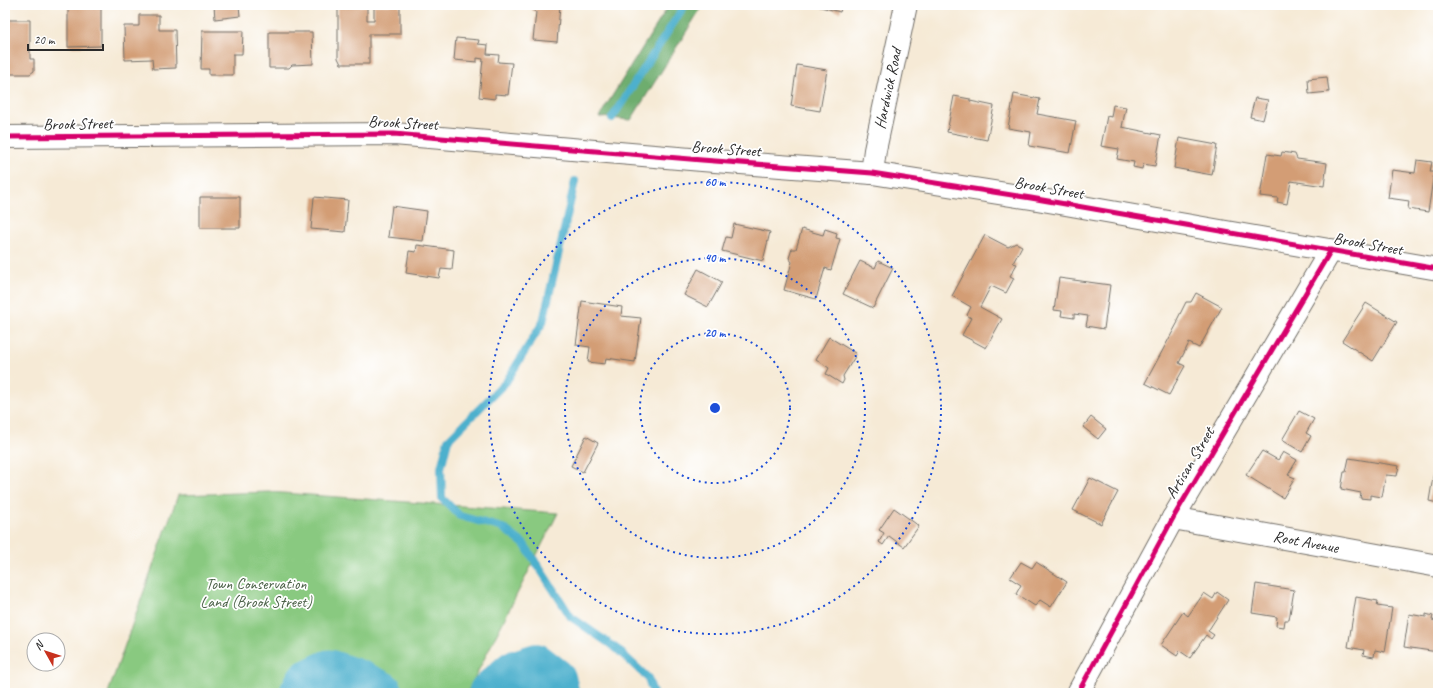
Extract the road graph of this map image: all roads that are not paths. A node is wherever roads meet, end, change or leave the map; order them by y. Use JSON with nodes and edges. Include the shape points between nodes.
{"nodes":[{"id":1,"x":906,"y":5,"type":"edge"},
{"id":2,"x":5,"y":137,"type":"edge"},
{"id":3,"x":872,"y":173,"type":"junction"},
{"id":4,"x":1331,"y":250,"type":"junction"},
{"id":5,"x":1438,"y":269,"type":"edge"},
{"id":6,"x":1173,"y":518,"type":"junction"},
{"id":7,"x":1438,"y":566,"type":"edge"},
{"id":8,"x":1078,"y":693,"type":"edge"}],
"edges":[{"from":1,"to":3,"type":"street","name":"Hardwick Road"},
{"from":2,"to":3,"type":"street","name":"Brook Street","via":[[394,134]]},
{"from":3,"to":4,"type":"street","name":"Brook Street"},
{"from":4,"to":5,"type":"street","name":"Brook Street"},
{"from":4,"to":6,"type":"street","name":"Artisan Street"},
{"from":6,"to":7,"type":"street","name":"Root Avenue"},
{"from":6,"to":8,"type":"street","name":"Artisan Street"}]}
